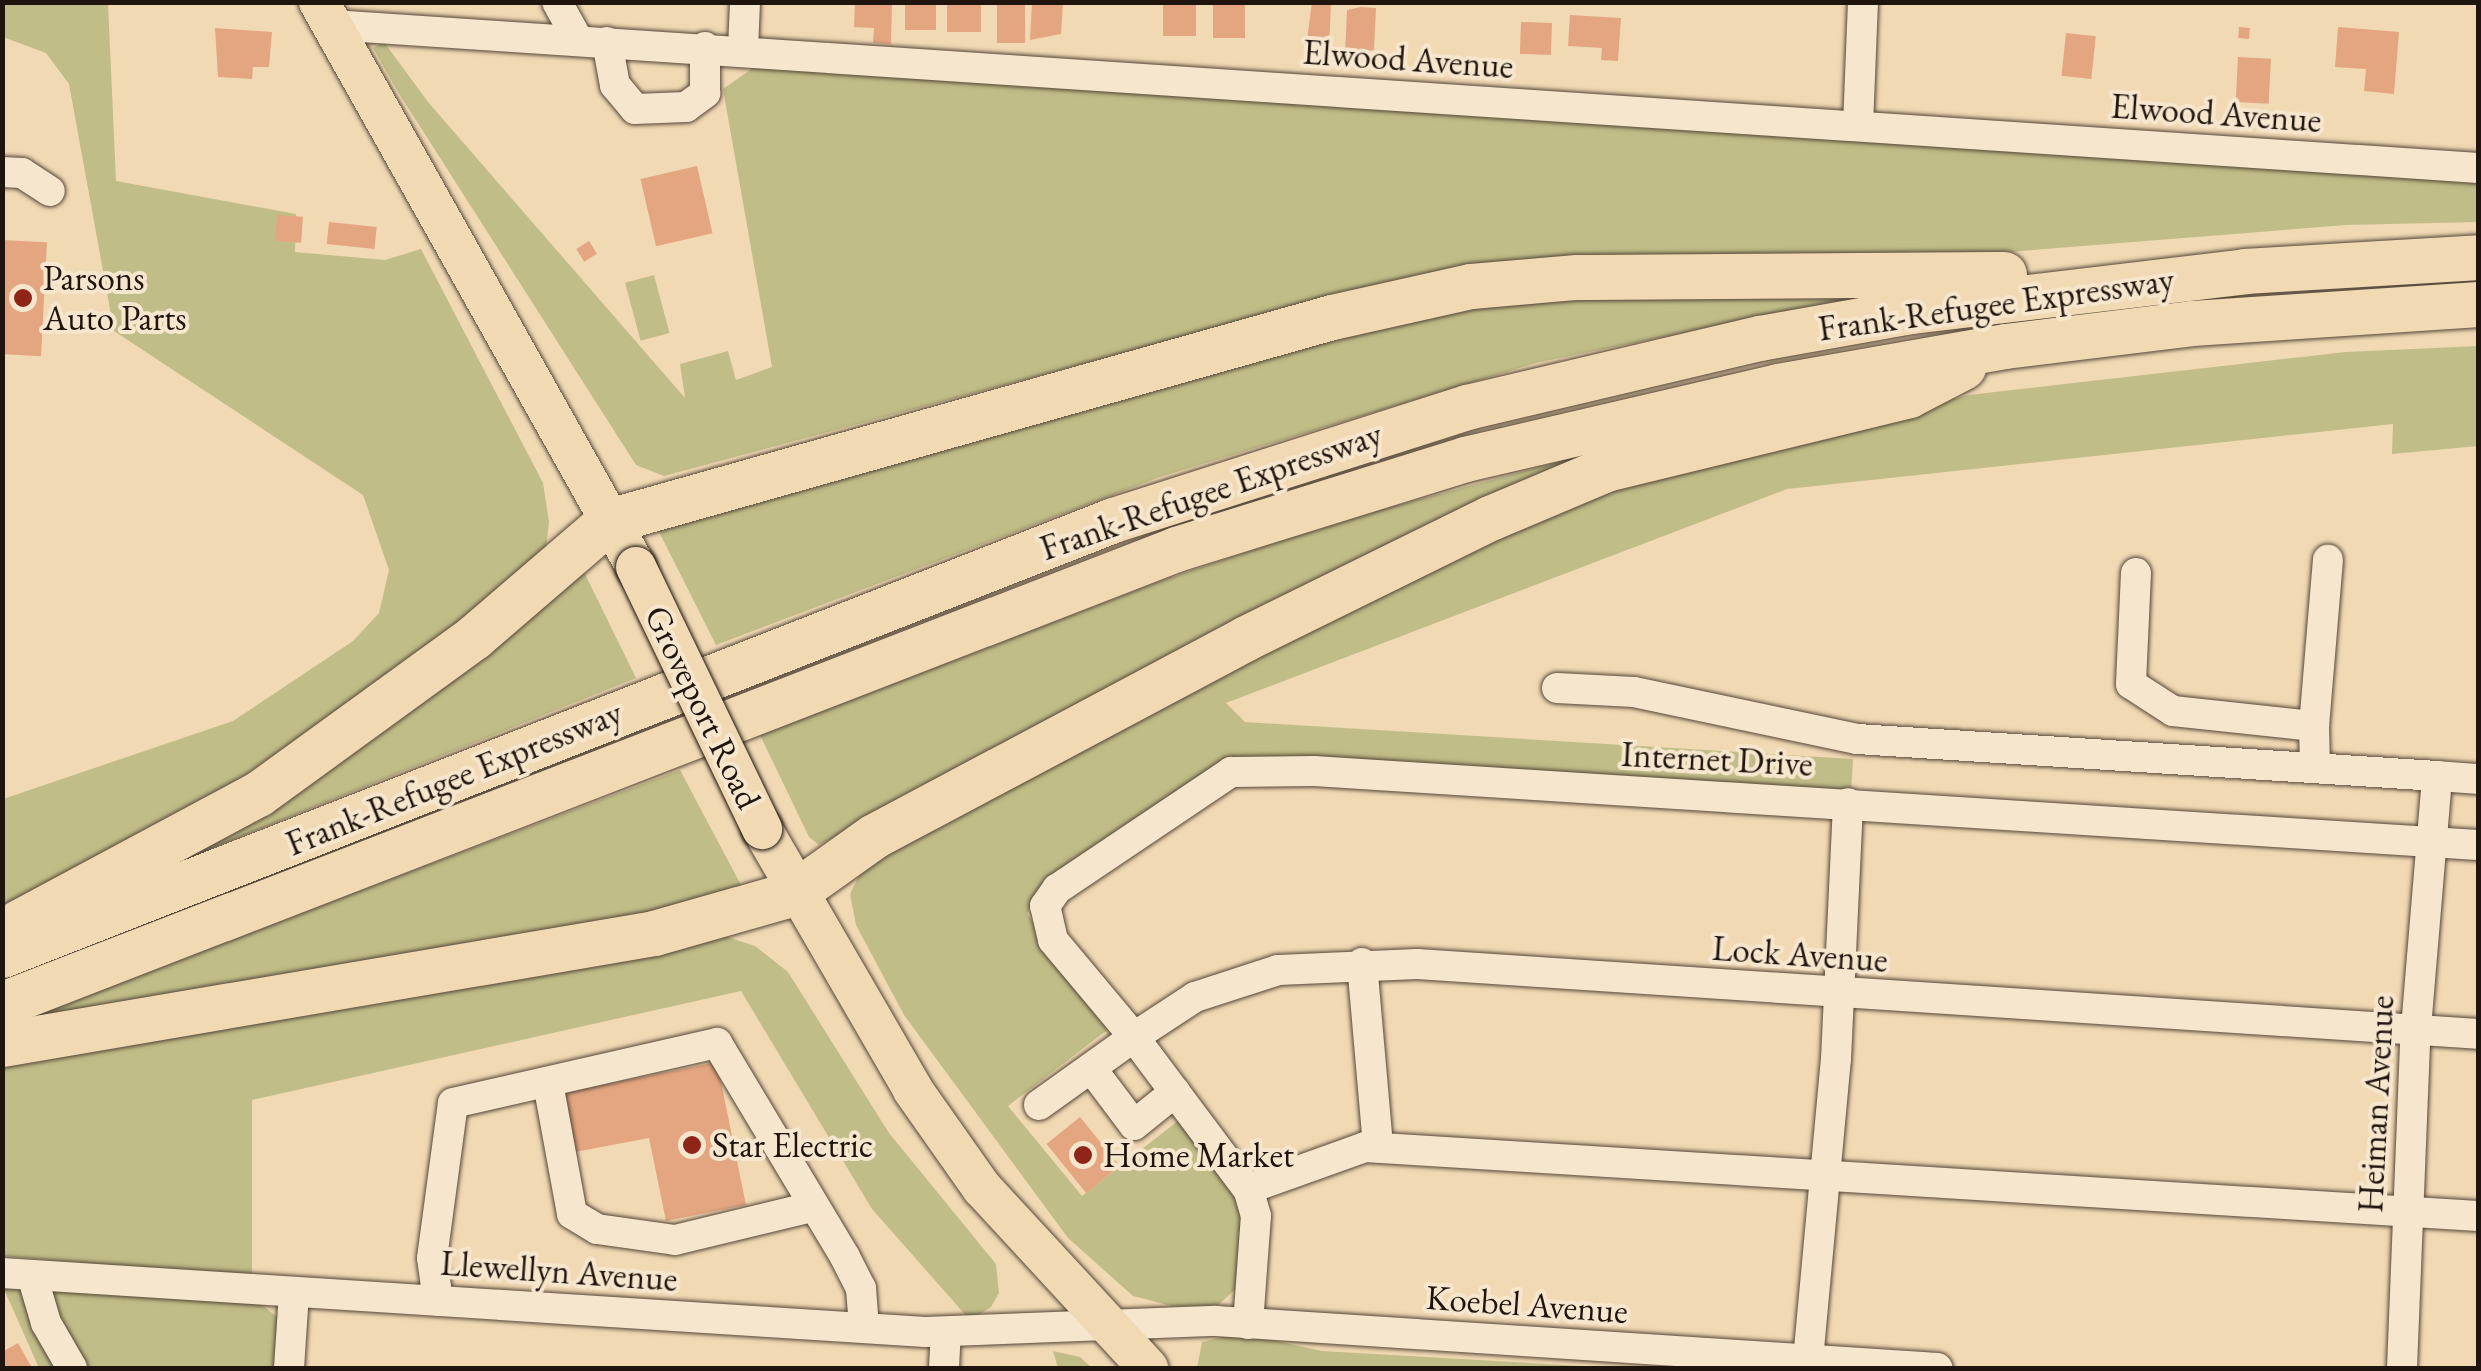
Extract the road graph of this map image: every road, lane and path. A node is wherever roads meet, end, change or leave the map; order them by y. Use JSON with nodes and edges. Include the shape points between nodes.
{"nodes":[{"id":1,"x":557,"y":2,"type":"edge"},
{"id":2,"x":744,"y":2,"type":"edge"},
{"id":3,"x":1863,"y":2,"type":"edge"},
{"id":4,"x":326,"y":14,"type":"edge"},
{"id":5,"x":593,"y":41,"type":"junction"},
{"id":6,"x":705,"y":47,"type":"junction"},
{"id":7,"x":744,"y":50,"type":"junction"},
{"id":8,"x":1858,"y":126,"type":"junction"},
{"id":9,"x":2478,"y":168,"type":"edge"},
{"id":10,"x":2,"y":172,"type":"edge"},
{"id":11,"x":50,"y":191,"type":"dead end"},
{"id":12,"x":2478,"y":256,"type":"edge"},
{"id":13,"x":2089,"y":286,"type":"junction"},
{"id":14,"x":2478,"y":304,"type":"edge"},
{"id":15,"x":2005,"y":346,"type":"junction"},
{"id":16,"x":609,"y":521,"type":"junction"},
{"id":17,"x":2328,"y":560,"type":"dead end"},
{"id":18,"x":2136,"y":573,"type":"dead end"},
{"id":19,"x":1556,"y":688,"type":"dead end"},
{"id":20,"x":2314,"y":726,"type":"junction"},
{"id":21,"x":2314,"y":768,"type":"junction"},
{"id":22,"x":2437,"y":776,"type":"junction"},
{"id":23,"x":2478,"y":779,"type":"edge"},
{"id":24,"x":1848,"y":803,"type":"junction"},
{"id":25,"x":2430,"y":843,"type":"junction"},
{"id":26,"x":2478,"y":845,"type":"edge"},
{"id":27,"x":794,"y":893,"type":"junction"},
{"id":28,"x":9,"y":940,"type":"edge"},
{"id":29,"x":1362,"y":963,"type":"junction"},
{"id":30,"x":1839,"y":995,"type":"junction"},
{"id":31,"x":14,"y":1021,"type":"edge"},
{"id":32,"x":2416,"y":1030,"type":"junction"},
{"id":33,"x":2478,"y":1034,"type":"edge"},
{"id":34,"x":1134,"y":1038,"type":"junction"},
{"id":35,"x":1091,"y":1068,"type":"junction"},
{"id":36,"x":548,"y":1083,"type":"junction"},
{"id":37,"x":1175,"y":1092,"type":"junction"},
{"id":38,"x":1038,"y":1105,"type":"dead end"},
{"id":39,"x":1378,"y":1147,"type":"junction"},
{"id":40,"x":1823,"y":1172,"type":"junction"},
{"id":41,"x":1248,"y":1189,"type":"junction"},
{"id":42,"x":811,"y":1207,"type":"junction"},
{"id":43,"x":2408,"y":1211,"type":"junction"},
{"id":44,"x":2478,"y":1216,"type":"edge"},
{"id":45,"x":17,"y":1274,"type":"edge"},
{"id":46,"x":294,"y":1292,"type":"junction"},
{"id":47,"x":438,"y":1300,"type":"junction"},
{"id":48,"x":1248,"y":1324,"type":"junction"},
{"id":49,"x":864,"y":1328,"type":"junction"},
{"id":50,"x":1112,"y":1328,"type":"junction"},
{"id":51,"x":946,"y":1332,"type":"junction"},
{"id":52,"x":1808,"y":1360,"type":"junction"},
{"id":53,"x":72,"y":1368,"type":"edge"},
{"id":54,"x":289,"y":1368,"type":"edge"},
{"id":55,"x":944,"y":1368,"type":"edge"},
{"id":56,"x":1148,"y":1368,"type":"edge"},
{"id":57,"x":1937,"y":1368,"type":"edge"},
{"id":58,"x":2402,"y":1368,"type":"edge"}],
"edges":[{"from":1,"to":5,"type":"street"},
{"from":2,"to":7,"type":"street"},
{"from":3,"to":8,"type":"street"},
{"from":4,"to":5,"type":"street","name":"Elwood Avenue"},
{"from":4,"to":16,"type":"main road","name":"Groveport Road"},
{"from":5,"to":6,"type":"street","name":"Elwood Avenue"},
{"from":5,"to":6,"type":"street","via":[[635,108],[686,107],[705,93]]},
{"from":6,"to":7,"type":"street","name":"Elwood Avenue"},
{"from":7,"to":8,"type":"street","name":"Elwood Avenue"},
{"from":8,"to":9,"type":"street","name":"Elwood Avenue"},
{"from":10,"to":11,"type":"street","via":[[22,174]]},
{"from":12,"to":13,"type":"highway","name":"Frank-Refugee Expressway"},
{"from":13,"to":16,"type":"highway","via":[[2039,273],[1577,276],[1472,286],[1332,317]]},
{"from":13,"to":28,"type":"highway","name":"Frank-Refugee Expressway","via":[[1743,342],[1466,407],[1284,461]]},
{"from":14,"to":15,"type":"highway","name":"Frank-Refugee Expressway","via":[[2192,323]]},
{"from":15,"to":27,"type":"highway","via":[[1909,395],[1639,459],[1490,518],[1246,638],[874,836]]},
{"from":15,"to":31,"type":"highway","name":"Frank-Refugee Expressway","via":[[1614,422],[1465,459],[1176,548]]},
{"from":16,"to":27,"type":"main road","name":"Groveport Road","bridge":true},
{"from":16,"to":28,"type":"highway","via":[[474,637],[258,794]]},
{"from":17,"to":20,"type":"street"},
{"from":18,"to":20,"type":"street","via":[[2130,684],[2139,693],[2173,710]]},
{"from":19,"to":21,"type":"street","via":[[1634,692],[1744,720],[1915,744]]},
{"from":20,"to":21,"type":"street"},
{"from":21,"to":22,"type":"street"},
{"from":22,"to":23,"type":"street"},
{"from":22,"to":25,"type":"street"},
{"from":24,"to":25,"type":"street","name":"Internet Drive"},
{"from":24,"to":30,"type":"street"},
{"from":24,"to":34,"type":"street","name":"Internet Drive","via":[[1314,770],[1231,772],[1056,889],[1045,906],[1054,940]]},
{"from":25,"to":26,"type":"street","name":"Internet Drive"},
{"from":25,"to":32,"type":"street","name":"Heiman Avenue"},
{"from":27,"to":31,"type":"highway","via":[[654,932]]},
{"from":27,"to":50,"type":"main road","name":"Groveport Road","via":[[913,1090],[982,1188]]},
{"from":29,"to":30,"type":"street","name":"Lock Avenue"},
{"from":29,"to":34,"type":"street","name":"Lock Avenue","via":[[1236,980],[1164,1013]]},
{"from":29,"to":39,"type":"street"},
{"from":30,"to":32,"type":"street","name":"Lock Avenue"},
{"from":30,"to":40,"type":"street"},
{"from":32,"to":33,"type":"street","name":"Lock Avenue"},
{"from":32,"to":43,"type":"street","name":"Heiman Avenue"},
{"from":34,"to":35,"type":"street","name":"Lock Avenue"},
{"from":34,"to":37,"type":"street"},
{"from":35,"to":37,"type":"street","via":[[1134,1125]]},
{"from":35,"to":38,"type":"street","name":"Lock Avenue"},
{"from":36,"to":42,"type":"street","via":[[717,1044]]},
{"from":36,"to":42,"type":"street","via":[[572,1214],[597,1229],[675,1240]]},
{"from":36,"to":47,"type":"street","via":[[453,1103],[432,1258]]},
{"from":37,"to":41,"type":"street"},
{"from":39,"to":40,"type":"street"},
{"from":39,"to":41,"type":"street","via":[[1341,1152]]},
{"from":40,"to":43,"type":"street"},
{"from":40,"to":52,"type":"street"},
{"from":41,"to":48,"type":"street","via":[[1256,1216]]},
{"from":42,"to":49,"type":"street","via":[[861,1288]]},
{"from":43,"to":44,"type":"street"},
{"from":43,"to":58,"type":"street","name":"Heiman Avenue"},
{"from":45,"to":46,"type":"street","name":"Llewellyn Avenue"},
{"from":45,"to":53,"type":"street"},
{"from":46,"to":47,"type":"street","name":"Llewellyn Avenue"},
{"from":46,"to":54,"type":"street"},
{"from":47,"to":49,"type":"street","name":"Llewellyn Avenue"},
{"from":48,"to":50,"type":"street","name":"Koebel Avenue"},
{"from":48,"to":52,"type":"street","name":"Koebel Avenue"},
{"from":49,"to":51,"type":"street","name":"Llewellyn Avenue"},
{"from":50,"to":51,"type":"street","name":"Llewellyn Avenue"},
{"from":50,"to":56,"type":"main road","name":"Groveport Road"},
{"from":51,"to":55,"type":"street"},
{"from":52,"to":57,"type":"street","name":"Koebel Avenue"}]}
